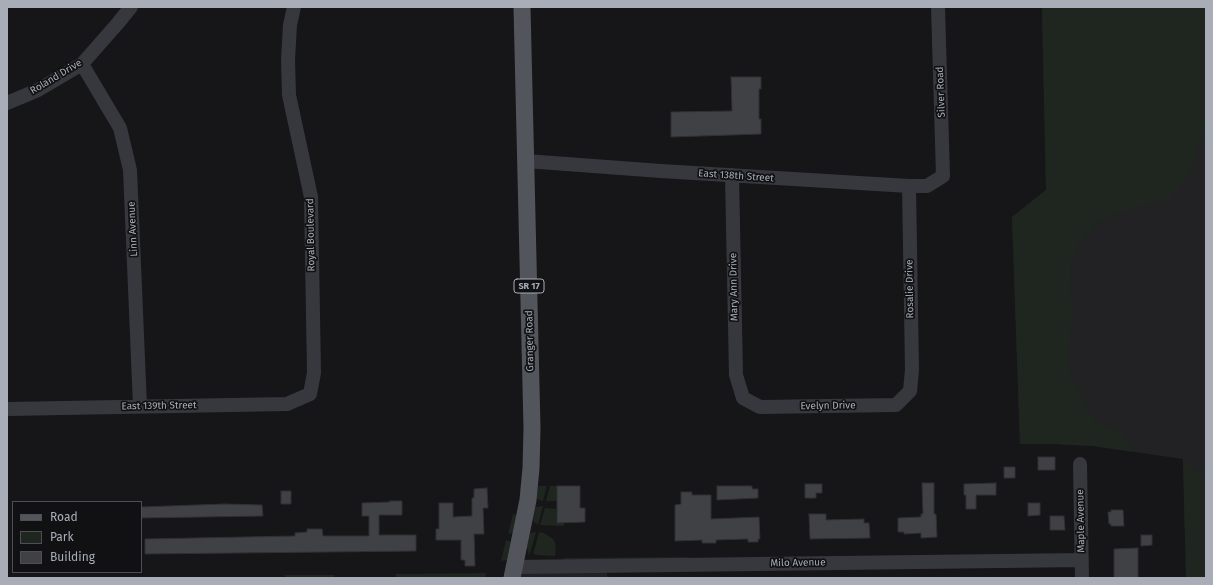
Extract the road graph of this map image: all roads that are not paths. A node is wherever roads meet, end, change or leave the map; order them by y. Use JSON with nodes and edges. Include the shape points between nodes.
{"nodes":[{"id":1,"x":131,"y":7,"type":"edge"},
{"id":2,"x":294,"y":7,"type":"edge"},
{"id":3,"x":522,"y":7,"type":"edge"},
{"id":4,"x":938,"y":7,"type":"edge"},
{"id":5,"x":82,"y":64,"type":"junction"},
{"id":6,"x":7,"y":104,"type":"edge"},
{"id":7,"x":526,"y":161,"type":"junction"},
{"id":8,"x":732,"y":175,"type":"junction"},
{"id":9,"x":943,"y":176,"type":"joint"},
{"id":10,"x":909,"y":186,"type":"junction"},
{"id":11,"x":910,"y":391,"type":"joint"},
{"id":12,"x":310,"y":394,"type":"joint"},
{"id":13,"x":743,"y":398,"type":"joint"},
{"id":14,"x":140,"y":406,"type":"junction"},
{"id":15,"x":7,"y":409,"type":"edge"},
{"id":16,"x":1080,"y":464,"type":"dead end"},
{"id":17,"x":1082,"y":560,"type":"junction"},
{"id":18,"x":513,"y":572,"type":"edge"},
{"id":19,"x":1082,"y":578,"type":"edge"}],
"edges":[{"from":1,"to":5,"type":"street","name":"Roland Drive"},
{"from":2,"to":12,"type":"street","name":"Royal Boulevard","via":[[288,60],[289,95],[311,197],[314,373]]},
{"from":3,"to":7,"type":"main road","name":"Granger Road","number":"SR 17"},
{"from":4,"to":9,"type":"street","name":"Silver Road"},
{"from":5,"to":6,"type":"street","name":"Roland Drive","via":[[38,90]]},
{"from":5,"to":14,"type":"street","name":"Linn Avenue","via":[[120,128],[130,170]]},
{"from":7,"to":8,"type":"street","name":"East 138th Street"},
{"from":7,"to":18,"type":"main road","name":"Granger Road","number":"SR 17","via":[[532,442],[528,500]]},
{"from":8,"to":10,"type":"street","name":"East 138th Street"},
{"from":8,"to":13,"type":"street","name":"Mary Ann Drive","via":[[736,375]]},
{"from":9,"to":10,"type":"street","name":"East 138th Street","via":[[927,186]]},
{"from":10,"to":11,"type":"street","name":"Rosalie Drive","via":[[912,370]]},
{"from":11,"to":13,"type":"street","name":"Evelyn Drive","via":[[896,405],[760,407]]},
{"from":12,"to":14,"type":"street","name":"East 139th Street","via":[[287,404]]},
{"from":14,"to":15,"type":"street","name":"East 139th Street"},
{"from":16,"to":17,"type":"street","name":"Maple Avenue"},
{"from":17,"to":18,"type":"street","name":"Milo Avenue"},
{"from":17,"to":19,"type":"street","name":"Maple Avenue"}]}
